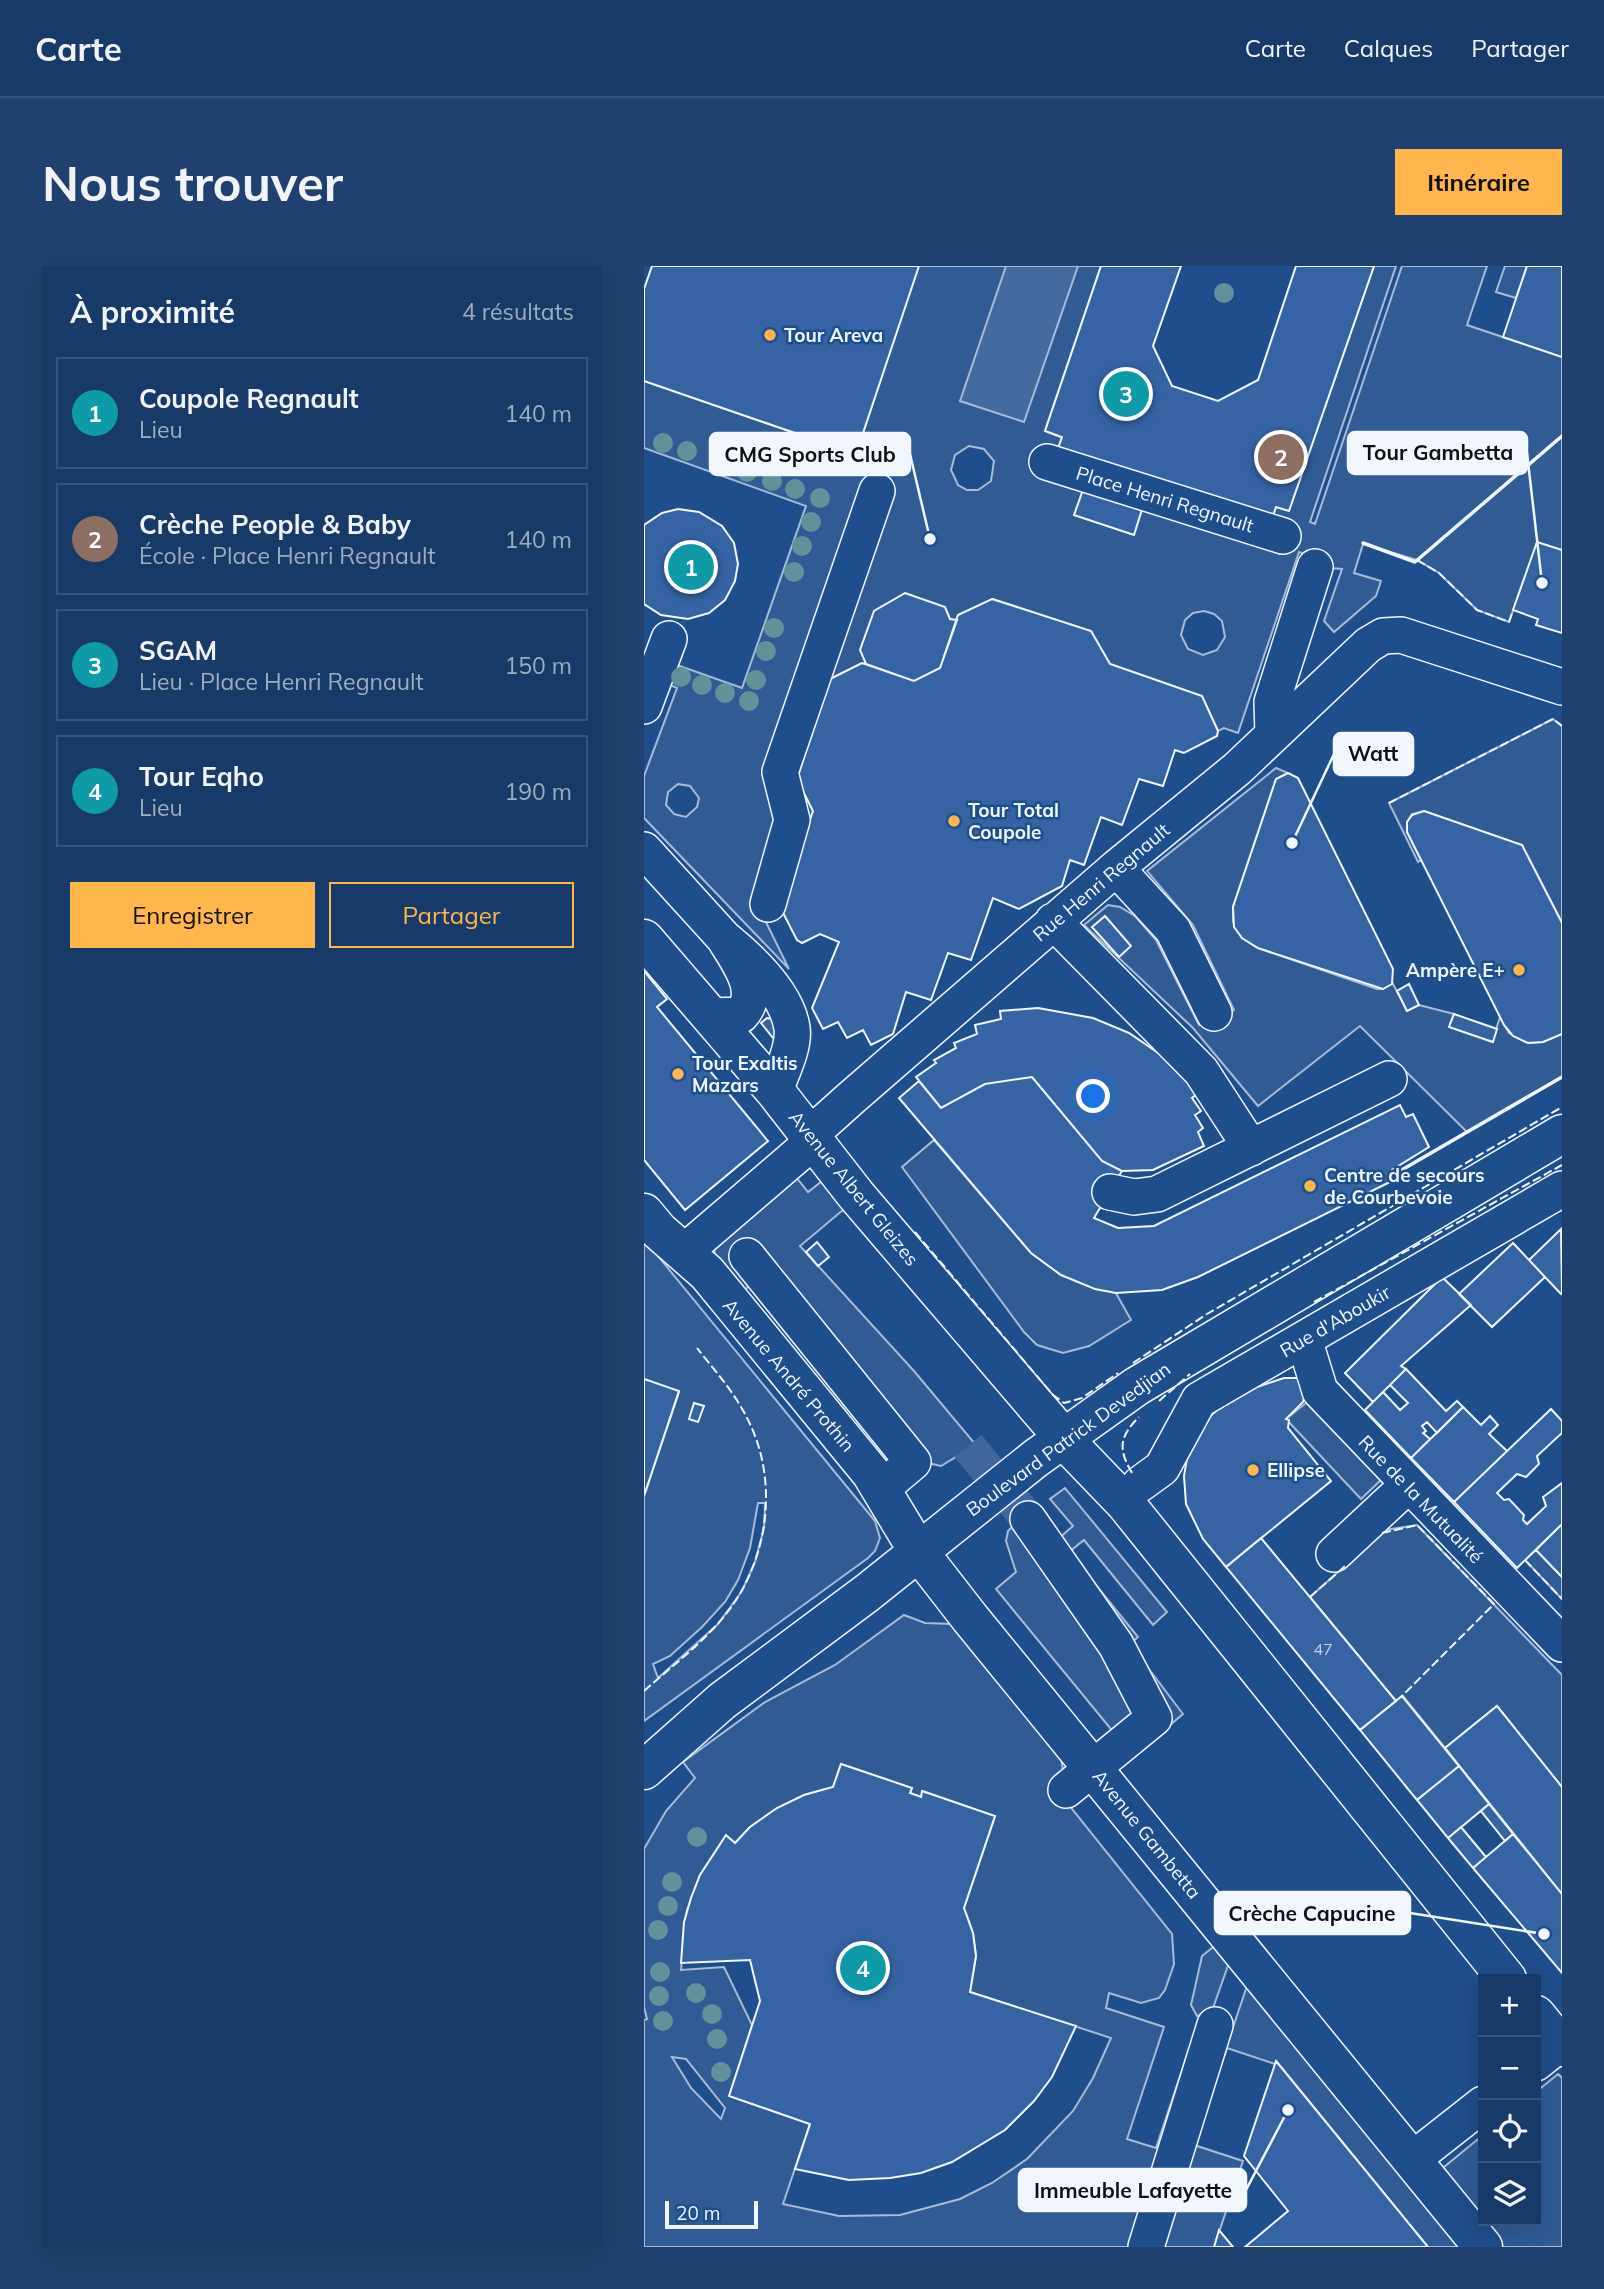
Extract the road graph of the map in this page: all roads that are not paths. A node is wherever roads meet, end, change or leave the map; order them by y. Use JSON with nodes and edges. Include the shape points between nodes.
{"nodes":[{"id":1,"x":1046,"y":462,"type":"dead end"},
{"id":2,"x":877,"y":491,"type":"dead end"},
{"id":3,"x":1283,"y":536,"type":"dead end"},
{"id":4,"x":1315,"y":567,"type":"dead end"},
{"id":5,"x":669,"y":639,"type":"dead end"},
{"id":6,"x":1562,"y":687,"type":"edge"},
{"id":7,"x":644,"y":706,"type":"edge"},
{"id":8,"x":1273,"y":735,"type":"junction"},
{"id":9,"x":644,"y":850,"type":"edge"},
{"id":10,"x":1116,"y":868,"type":"junction"},
{"id":11,"x":768,"y":904,"type":"dead end"},
{"id":12,"x":1053,"y":921,"type":"junction"},
{"id":13,"x":724,"y":938,"type":"junction"},
{"id":14,"x":644,"y":939,"type":"edge"},
{"id":15,"x":1214,"y":1013,"type":"dead end"},
{"id":16,"x":709,"y":1016,"type":"junction"},
{"id":17,"x":1389,"y":1079,"type":"dead end"},
{"id":18,"x":775,"y":1091,"type":"junction"},
{"id":19,"x":1562,"y":1134,"type":"edge"},
{"id":20,"x":811,"y":1135,"type":"junction"},
{"id":21,"x":1251,"y":1148,"type":"junction"},
{"id":22,"x":1562,"y":1189,"type":"edge"},
{"id":23,"x":1110,"y":1192,"type":"dead end"},
{"id":24,"x":644,"y":1213,"type":"edge"},
{"id":25,"x":683,"y":1253,"type":"junction"},
{"id":26,"x":747,"y":1256,"type":"dead end"},
{"id":27,"x":1304,"y":1339,"type":"junction"},
{"id":28,"x":1065,"y":1438,"type":"junction"},
{"id":29,"x":894,"y":1478,"type":"dead end"},
{"id":30,"x":1140,"y":1484,"type":"dead end"},
{"id":31,"x":1408,"y":1486,"type":"junction"},
{"id":32,"x":1028,"y":1519,"type":"tunnel mouth"},
{"id":33,"x":918,"y":1551,"type":"junction"},
{"id":34,"x":1334,"y":1554,"type":"dead end"},
{"id":35,"x":1562,"y":1644,"type":"edge"},
{"id":36,"x":644,"y":1770,"type":"edge"},
{"id":37,"x":1080,"y":1779,"type":"junction"},
{"id":38,"x":1503,"y":1974,"type":"edge"},
{"id":39,"x":1541,"y":2024,"type":"edge"},
{"id":40,"x":1214,"y":2025,"type":"dead end"},
{"id":41,"x":1555,"y":2049,"type":"edge"},
{"id":42,"x":1478,"y":2108,"type":"edge"},
{"id":43,"x":1413,"y":2159,"type":"junction"},
{"id":44,"x":1146,"y":2247,"type":"edge"},
{"id":45,"x":1483,"y":2247,"type":"edge"}],
"edges":[{"from":1,"to":3,"type":"street","name":"Place Henri Regnault"},
{"from":2,"to":11,"type":"street","via":[[780,772],[792,820]]},
{"from":4,"to":8,"type":"street","via":[[1272,702]]},
{"from":5,"to":7,"type":"street"},
{"from":6,"to":8,"type":"street","name":"Rue Henri Regnault","via":[[1401,635],[1383,636]]},
{"from":8,"to":10,"type":"street","name":"Rue Henri Regnault"},
{"from":9,"to":13,"type":"street"},
{"from":10,"to":12,"type":"street","name":"Rue Henri Regnault"},
{"from":10,"to":15,"type":"street","via":[[1173,930]]},
{"from":12,"to":20,"type":"street","name":"Rue Henri Regnault"},
{"from":12,"to":21,"type":"street","via":[[1201,1071]]},
{"from":13,"to":16,"type":"street","via":[[749,982],[747,1010],[741,1015]]},
{"from":13,"to":18,"type":"street","via":[[754,962],[774,989],[792,1027],[792,1042]]},
{"from":14,"to":16,"type":"main road","name":"Avenue Albert Gleizes"},
{"from":16,"to":18,"type":"main road","name":"Avenue Albert Gleizes"},
{"from":17,"to":21,"type":"street"},
{"from":18,"to":20,"type":"main road","name":"Avenue Albert Gleizes"},
{"from":19,"to":28,"type":"main road","name":"Boulevard Patrick Devedjian","via":[[1149,1378]]},
{"from":20,"to":25,"type":"street","name":"Rue Henri Regnault","via":[[803,1150]]},
{"from":20,"to":28,"type":"main road","name":"Avenue Albert Gleizes","via":[[856,1195]]},
{"from":21,"to":23,"type":"street","via":[[1157,1194]]},
{"from":22,"to":27,"type":"street","name":"Rue d'Aboukir"},
{"from":24,"to":25,"type":"main road","name":"Avenue André Prothin"},
{"from":25,"to":33,"type":"main road","name":"Avenue André Prothin","via":[[707,1273],[871,1473]]},
{"from":26,"to":29,"type":"street","via":[[913,1462]]},
{"from":27,"to":30,"type":"street","name":"Rue d'Aboukir","via":[[1199,1400],[1162,1468]]},
{"from":27,"to":31,"type":"street","name":"Rue de la Mutualité","via":[[1320,1391]]},
{"from":28,"to":33,"type":"main road","name":"Boulevard Patrick Devedjian"},
{"from":28,"to":38,"type":"main road","via":[[1121,1498]]},
{"from":31,"to":34,"type":"street"},
{"from":31,"to":35,"type":"street","name":"Rue de la Mutualité"},
{"from":32,"to":37,"type":"street","via":[[1111,1637],[1154,1718]]},
{"from":33,"to":36,"type":"main road","name":"Boulevard Patrick Devedjian","via":[[722,1700]]},
{"from":33,"to":37,"type":"main road","name":"Avenue Gambetta"},
{"from":37,"to":43,"type":"main road","name":"Avenue Gambetta"},
{"from":39,"to":41,"type":"main road"},
{"from":40,"to":44,"type":"street"},
{"from":42,"to":43,"type":"street"},
{"from":43,"to":45,"type":"main road","name":"Avenue Gambetta"}]}
